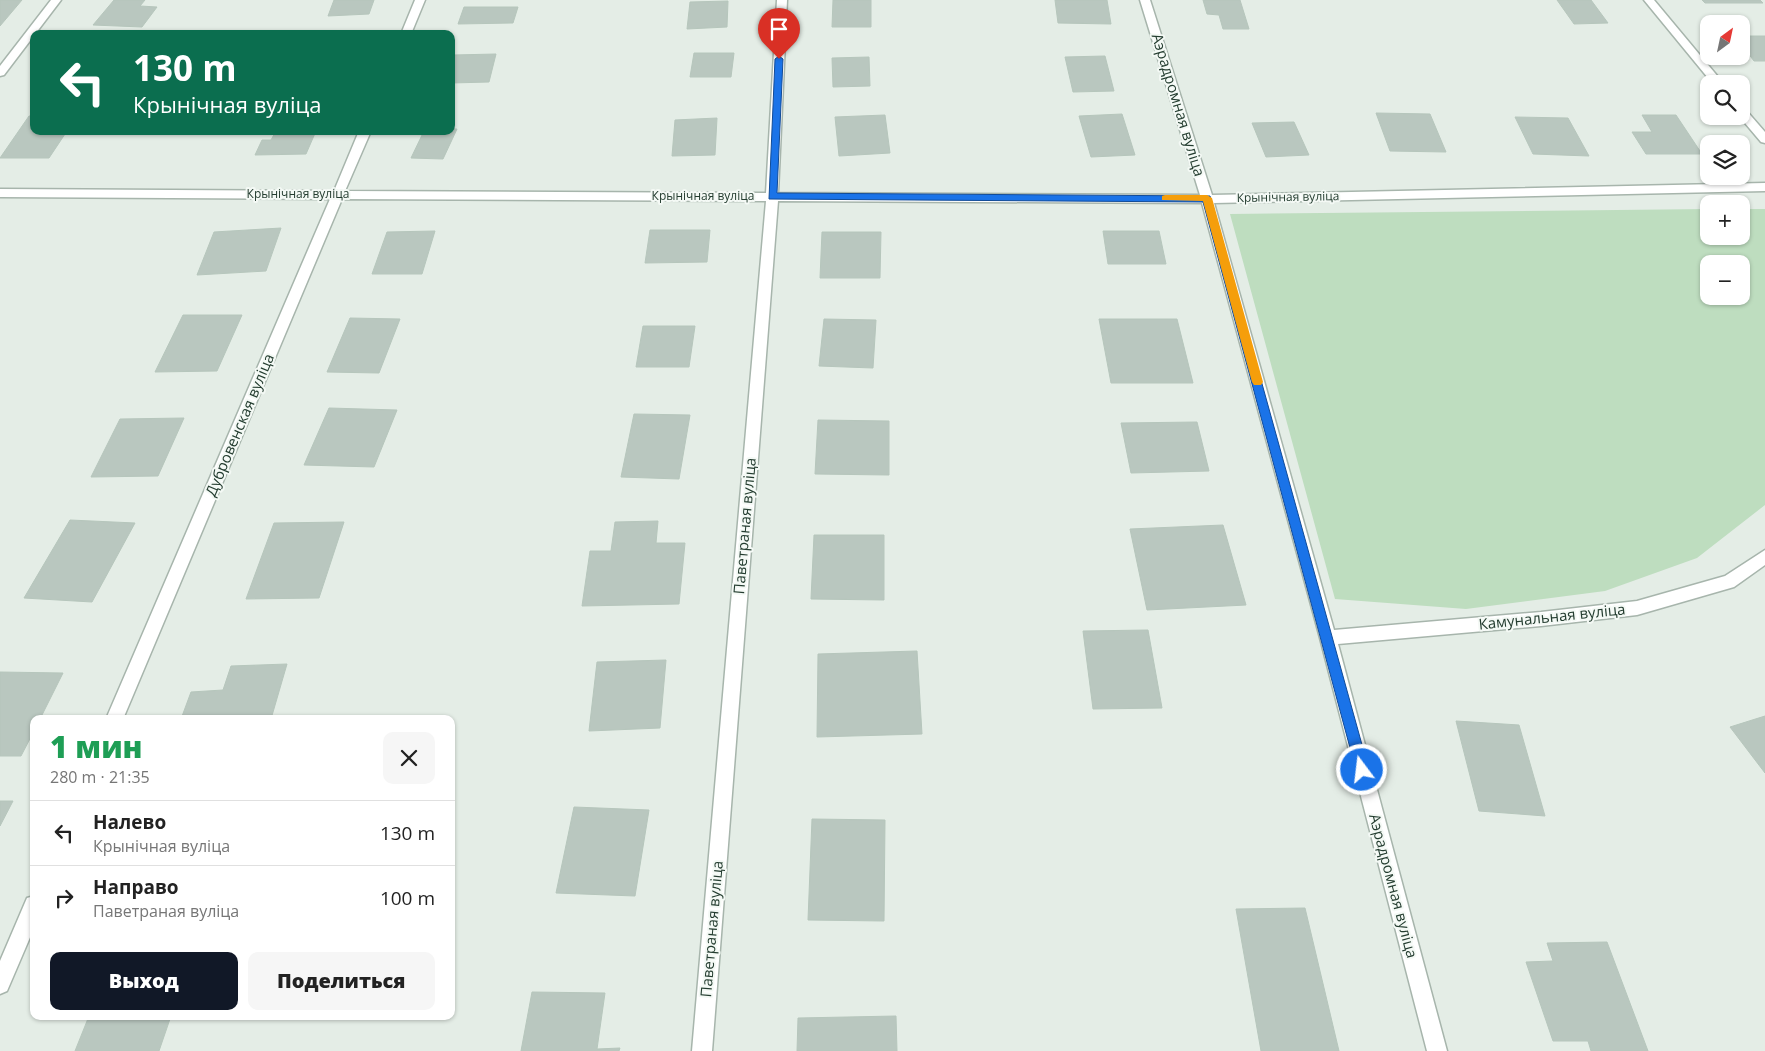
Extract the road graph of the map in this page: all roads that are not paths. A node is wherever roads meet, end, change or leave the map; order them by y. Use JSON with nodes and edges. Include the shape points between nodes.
{"nodes":[{"id":1,"x":56,"y":0,"type":"edge"},
{"id":2,"x":420,"y":0,"type":"edge"},
{"id":3,"x":782,"y":0,"type":"edge"},
{"id":4,"x":1145,"y":0,"type":"edge"},
{"id":5,"x":1648,"y":0,"type":"edge"},
{"id":6,"x":33,"y":30,"type":"edge"},
{"id":7,"x":408,"y":30,"type":"edge"},
{"id":8,"x":30,"y":34,"type":"edge"},
{"id":9,"x":0,"y":73,"type":"edge"},
{"id":10,"x":1711,"y":75,"type":"edge"},
{"id":11,"x":1750,"y":122,"type":"edge"},
{"id":12,"x":363,"y":135,"type":"edge"},
{"id":13,"x":1765,"y":139,"type":"edge"},
{"id":14,"x":1765,"y":188,"type":"edge"},
{"id":15,"x":0,"y":193,"type":"edge"},
{"id":16,"x":339,"y":194,"type":"junction"},
{"id":17,"x":772,"y":196,"type":"junction"},
{"id":18,"x":1207,"y":198,"type":"junction"},
{"id":19,"x":1765,"y":557,"type":"edge"},
{"id":20,"x":1328,"y":638,"type":"junction"},
{"id":21,"x":116,"y":715,"type":"edge"},
{"id":22,"x":30,"y":914,"type":"edge"},
{"id":23,"x":0,"y":984,"type":"edge"},
{"id":24,"x":702,"y":1051,"type":"edge"},
{"id":25,"x":1437,"y":1051,"type":"edge"}],
"edges":[{"from":1,"to":6,"type":"street"},
{"from":2,"to":7,"type":"street"},
{"from":3,"to":17,"type":"street","name":"Паветраная вуліца"},
{"from":4,"to":18,"type":"street","name":"Аэрадромная вуліца"},
{"from":5,"to":10,"type":"street"},
{"from":8,"to":9,"type":"street"},
{"from":11,"to":13,"type":"street"},
{"from":12,"to":16,"type":"street","name":"Дубровенская вуліца"},
{"from":14,"to":18,"type":"street","name":"Крынічная вуліца"},
{"from":15,"to":16,"type":"street","name":"Крынічная вуліца"},
{"from":16,"to":17,"type":"street","name":"Крынічная вуліца"},
{"from":16,"to":21,"type":"street","name":"Дубровенская вуліца"},
{"from":17,"to":18,"type":"street","name":"Крынічная вуліца"},
{"from":17,"to":24,"type":"street","name":"Паветраная вуліца"},
{"from":18,"to":20,"type":"street","name":"Аэрадромная вуліца"},
{"from":19,"to":20,"type":"street","name":"Камунальная вуліца","via":[[1729,582],[1637,608],[1541,620]]},
{"from":20,"to":25,"type":"street","name":"Аэрадромная вуліца"},
{"from":22,"to":23,"type":"street"}]}
